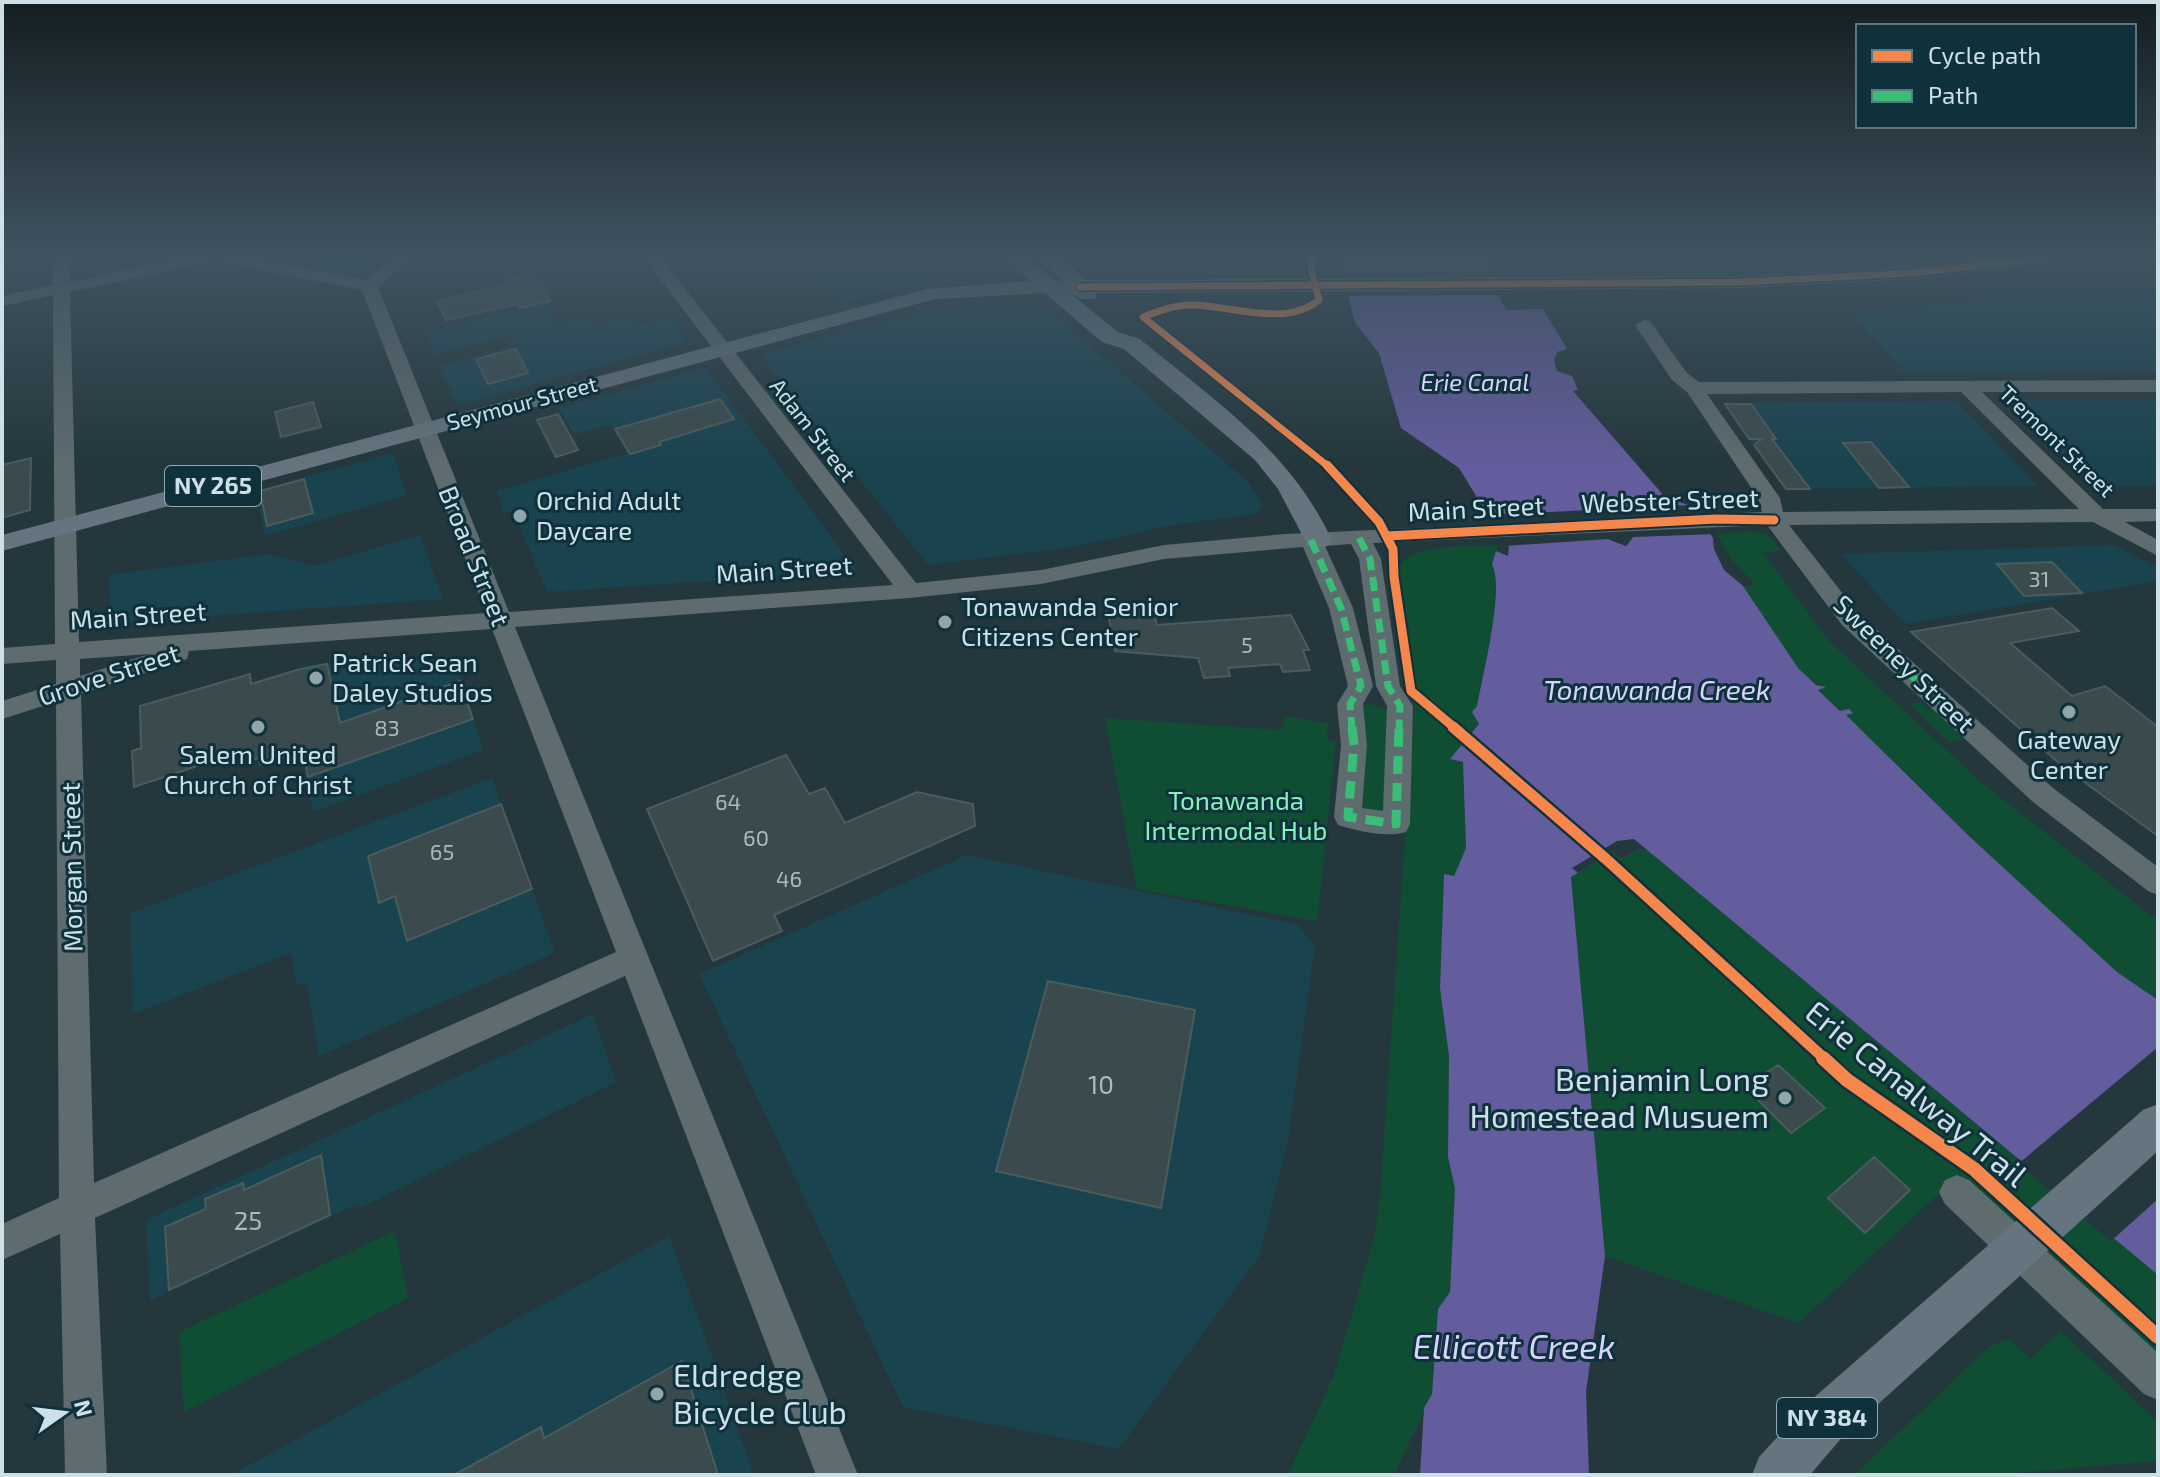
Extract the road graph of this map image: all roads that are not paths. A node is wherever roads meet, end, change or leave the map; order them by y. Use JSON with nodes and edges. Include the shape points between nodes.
{"nodes":[{"id":1,"x":63,"y":327,"type":"edge"},
{"id":2,"x":385,"y":327,"type":"edge"},
{"id":3,"x":703,"y":327,"type":"edge"},
{"id":4,"x":809,"y":327,"type":"edge"},
{"id":5,"x":1098,"y":327,"type":"edge"},
{"id":6,"x":1124,"y":327,"type":"edge"},
{"id":7,"x":1645,"y":327,"type":"edge"},
{"id":8,"x":1132,"y":344,"type":"junction"},
{"id":9,"x":721,"y":351,"type":"junction"},
{"id":10,"x":2158,"y":386,"type":"edge"},
{"id":11,"x":1694,"y":388,"type":"junction"},
{"id":12,"x":1967,"y":388,"type":"junction"},
{"id":13,"x":425,"y":429,"type":"junction"},
{"id":14,"x":2158,"y":515,"type":"edge"},
{"id":15,"x":2098,"y":516,"type":"junction"},
{"id":16,"x":1774,"y":520,"type":"junction"},
{"id":17,"x":66,"y":526,"type":"junction"},
{"id":18,"x":1568,"y":526,"type":"joint"},
{"id":19,"x":1359,"y":538,"type":"junction"},
{"id":20,"x":1315,"y":540,"type":"junction"},
{"id":21,"x":2,"y":543,"type":"edge"},
{"id":22,"x":2158,"y":549,"type":"edge"},
{"id":23,"x":910,"y":591,"type":"junction"},
{"id":24,"x":501,"y":620,"type":"junction"},
{"id":25,"x":216,"y":640,"type":"junction"},
{"id":26,"x":68,"y":651,"type":"junction"},
{"id":27,"x":2,"y":656,"type":"edge"},
{"id":28,"x":1361,"y":686,"type":"junction"},
{"id":29,"x":1388,"y":686,"type":"junction"},
{"id":30,"x":70,"y":689,"type":"junction"},
{"id":31,"x":2,"y":710,"type":"edge"},
{"id":32,"x":2158,"y":883,"type":"edge"},
{"id":33,"x":632,"y":959,"type":"junction"},
{"id":34,"x":2158,"y":1124,"type":"edge"},
{"id":35,"x":1957,"y":1192,"type":"dead end"},
{"id":36,"x":77,"y":1208,"type":"junction"},
{"id":37,"x":2,"y":1242,"type":"edge"},
{"id":38,"x":2158,"y":1380,"type":"edge"},
{"id":39,"x":86,"y":1475,"type":"edge"},
{"id":40,"x":837,"y":1475,"type":"edge"},
{"id":41,"x":1777,"y":1475,"type":"edge"}],
"edges":[{"from":1,"to":17,"type":"street","name":"Morgan Street"},
{"from":2,"to":13,"type":"street","name":"Broad Street"},
{"from":3,"to":9,"type":"street","name":"Adam Street"},
{"from":4,"to":9,"type":"main road","name":"Seymour Street","number":"NY 265"},
{"from":5,"to":8,"type":"main road"},
{"from":6,"to":8,"type":"main road"},
{"from":7,"to":11,"type":"street","name":"Sweeney Street","via":[[1679,376]]},
{"from":8,"to":20,"type":"main road","via":[[1271,462],[1303,505]]},
{"from":9,"to":13,"type":"main road","name":"Seymour Street","number":"NY 265"},
{"from":9,"to":23,"type":"street","name":"Adam Street"},
{"from":10,"to":12,"type":"street"},
{"from":11,"to":12,"type":"street"},
{"from":11,"to":16,"type":"street","name":"Sweeney Street","via":[[1769,498]]},
{"from":12,"to":15,"type":"street","name":"Tremont Street"},
{"from":13,"to":17,"type":"main road","name":"Seymour Street","number":"NY 265"},
{"from":13,"to":24,"type":"street","name":"Broad Street"},
{"from":14,"to":15,"type":"street","name":"Webster Street"},
{"from":15,"to":16,"type":"street","name":"Webster Street"},
{"from":15,"to":22,"type":"street","name":"Tremont Street"},
{"from":16,"to":18,"type":"street","name":"Webster Street"},
{"from":16,"to":32,"type":"street","name":"Sweeney Street","via":[[1850,619],[2043,795]]},
{"from":17,"to":21,"type":"main road","name":"Seymour Street","number":"NY 265"},
{"from":17,"to":26,"type":"street","name":"Morgan Street"},
{"from":18,"to":19,"type":"street","name":"Main Street"},
{"from":19,"to":20,"type":"street","name":"Main Street"},
{"from":19,"to":29,"type":"street","via":[[1370,559]]},
{"from":20,"to":23,"type":"street","name":"Main Street","via":[[1194,548],[1041,577]]},
{"from":20,"to":28,"type":"street","via":[[1341,608]]},
{"from":23,"to":24,"type":"street","name":"Main Street"},
{"from":24,"to":25,"type":"street","name":"Main Street"},
{"from":24,"to":33,"type":"street","name":"Broad Street"},
{"from":25,"to":26,"type":"street","name":"Main Street"},
{"from":25,"to":30,"type":"street","name":"Grove Street"},
{"from":26,"to":27,"type":"street","name":"Main Street"},
{"from":26,"to":30,"type":"street","name":"Morgan Street"},
{"from":28,"to":29,"type":"street"},
{"from":28,"to":29,"type":"street","via":[[1350,704],[1354,745],[1348,817],[1396,824],[1400,706]]},
{"from":30,"to":31,"type":"street","name":"Grove Street"},
{"from":30,"to":36,"type":"street","name":"Morgan Street"},
{"from":33,"to":36,"type":"street"},
{"from":33,"to":40,"type":"street","name":"Broad Street"},
{"from":34,"to":41,"type":"main road","number":"NY 384","via":[[1827,1418]]},
{"from":35,"to":38,"type":"street"},
{"from":36,"to":37,"type":"street"},
{"from":36,"to":39,"type":"street","name":"Morgan Street"}]}
